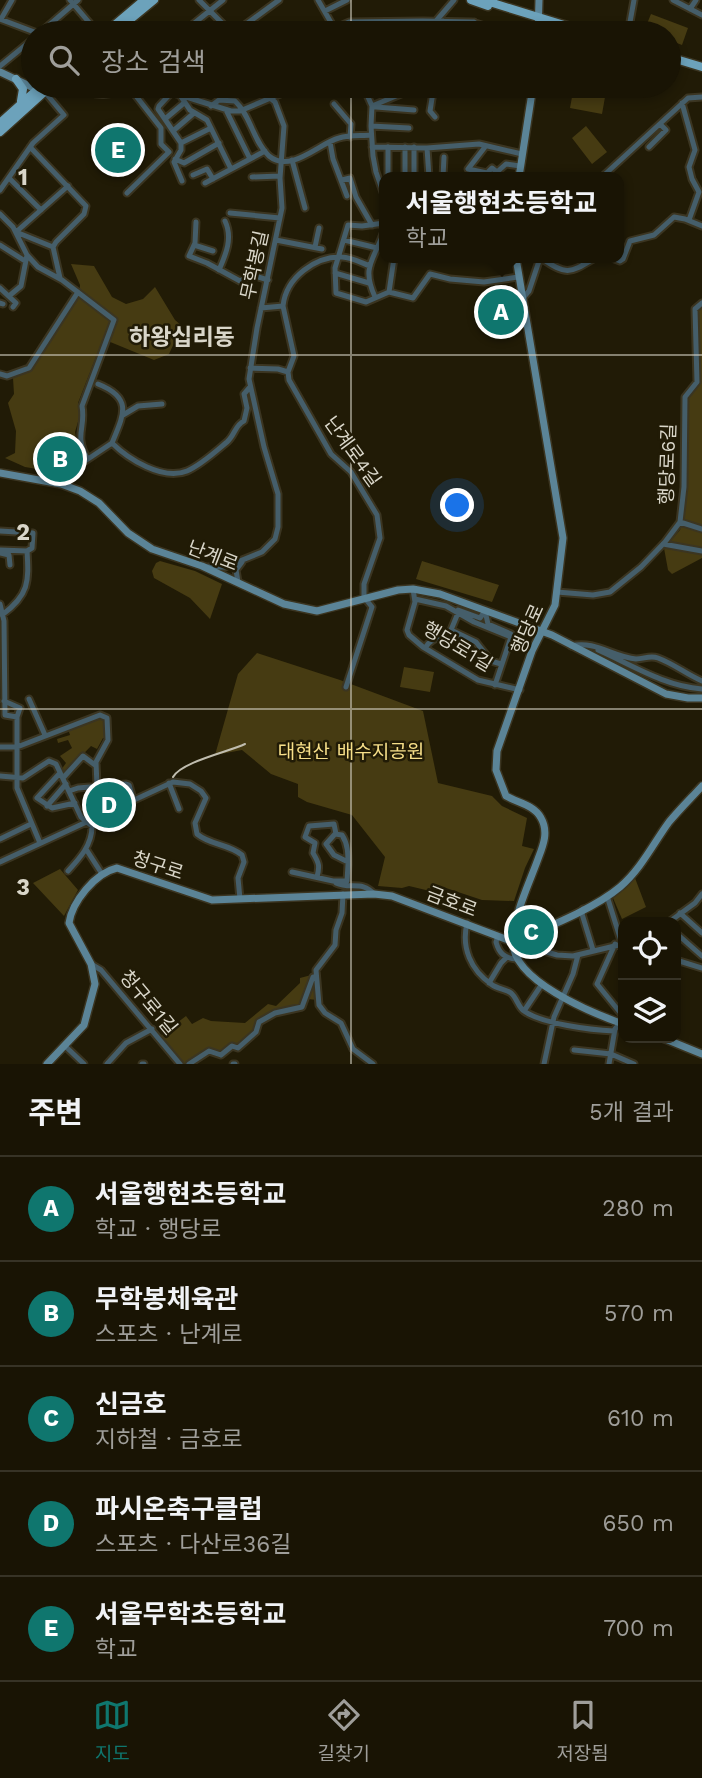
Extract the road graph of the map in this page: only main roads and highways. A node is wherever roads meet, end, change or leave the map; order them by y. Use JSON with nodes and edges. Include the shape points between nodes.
{"nodes":[{"id":1,"x":144,"y":0,"type":"edge"},
{"id":2,"x":154,"y":0,"type":"edge"},
{"id":3,"x":471,"y":0,"type":"edge"},
{"id":4,"x":483,"y":0,"type":"edge"},
{"id":5,"x":539,"y":0,"type":"edge"},
{"id":6,"x":538,"y":17,"type":"junction"},
{"id":7,"x":119,"y":21,"type":"edge"},
{"id":8,"x":129,"y":21,"type":"edge"},
{"id":9,"x":538,"y":21,"type":"edge"},
{"id":10,"x":551,"y":21,"type":"edge"},
{"id":11,"x":681,"y":61,"type":"edge"},
{"id":12,"x":702,"y":67,"type":"edge"},
{"id":13,"x":0,"y":72,"type":"edge"},
{"id":14,"x":16,"y":79,"type":"junction"},
{"id":15,"x":21,"y":81,"type":"edge"},
{"id":16,"x":21,"y":88,"type":"edge"},
{"id":17,"x":22,"y":98,"type":"edge"},
{"id":18,"x":30,"y":98,"type":"edge"},
{"id":19,"x":32,"y":98,"type":"edge"},
{"id":20,"x":531,"y":98,"type":"edge"},
{"id":21,"x":19,"y":105,"type":"junction"},
{"id":22,"x":11,"y":116,"type":"junction"},
{"id":23,"x":0,"y":122,"type":"edge"},
{"id":24,"x":0,"y":132,"type":"edge"},
{"id":25,"x":519,"y":172,"type":"edge"},
{"id":26,"x":517,"y":263,"type":"edge"},
{"id":27,"x":0,"y":472,"type":"edge"},
{"id":28,"x":542,"y":631,"type":"junction"},
{"id":29,"x":702,"y":698,"type":"edge"},
{"id":30,"x":702,"y":786,"type":"edge"},
{"id":31,"x":344,"y":894,"type":"joint"},
{"id":32,"x":513,"y":942,"type":"junction"},
{"id":33,"x":618,"y":1019,"type":"edge"},
{"id":34,"x":676,"y":1043,"type":"edge"},
{"id":35,"x":701,"y":1053,"type":"edge"},
{"id":36,"x":47,"y":1064,"type":"edge"}],
"edges":[{"from":1,"to":7,"type":"main road"},
{"from":2,"to":8,"type":"main road"},
{"from":3,"to":6,"type":"main road"},
{"from":4,"to":6,"type":"main road"},
{"from":5,"to":6,"type":"main road"},
{"from":6,"to":9,"type":"main road"},
{"from":6,"to":10,"type":"main road"},
{"from":11,"to":12,"type":"main road"},
{"from":13,"to":14,"type":"main road"},
{"from":14,"to":15,"type":"main road"},
{"from":14,"to":16,"type":"main road"},
{"from":17,"to":21,"type":"main road"},
{"from":18,"to":21,"type":"main road"},
{"from":19,"to":22,"type":"main road"},
{"from":20,"to":25,"type":"main road"},
{"from":21,"to":22,"type":"main road"},
{"from":22,"to":23,"type":"main road"},
{"from":22,"to":24,"type":"main road"},
{"from":26,"to":28,"type":"main road","name":"행당로","via":[[563,538],[555,605]]},
{"from":27,"to":28,"type":"main road","name":"난계로","via":[[80,491],[152,549],[285,604],[317,611],[413,589],[440,594]]},
{"from":28,"to":29,"type":"main road","name":"난계로","via":[[666,694]]},
{"from":28,"to":32,"type":"main road","name":"행당로","via":[[497,751],[496,770],[506,796],[535,809],[545,825]]},
{"from":30,"to":32,"type":"main road","via":[[621,886]]},
{"from":31,"to":32,"type":"main road","name":"금호로","via":[[374,894],[412,902]]},
{"from":31,"to":36,"type":"main road","name":"청구로","via":[[212,900],[117,869],[102,874],[75,906],[69,923],[91,964],[95,984],[88,1014],[84,1026]]},
{"from":32,"to":33,"type":"main road","via":[[516,959],[542,984],[601,1016]]},
{"from":34,"to":35,"type":"main road"}]}
